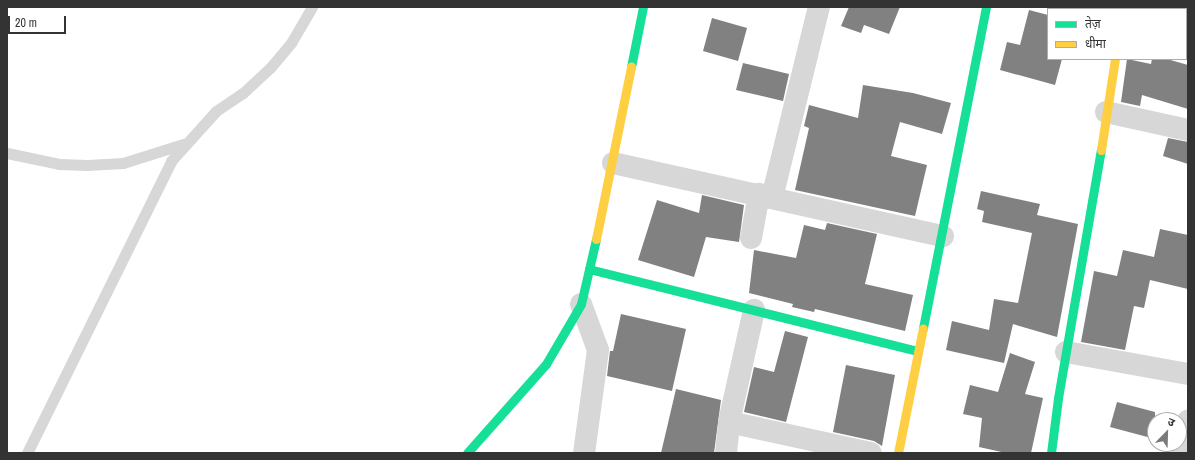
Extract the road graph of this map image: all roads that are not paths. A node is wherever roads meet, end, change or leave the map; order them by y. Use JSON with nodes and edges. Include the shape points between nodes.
{"nodes":[{"id":1,"x":312,"y":7,"type":"edge"},
{"id":2,"x":644,"y":7,"type":"edge"},
{"id":3,"x":819,"y":7,"type":"edge"},
{"id":4,"x":986,"y":7,"type":"edge"},
{"id":5,"x":1116,"y":60,"type":"edge"},
{"id":6,"x":1106,"y":112,"type":"junction"},
{"id":7,"x":1188,"y":130,"type":"edge"},
{"id":8,"x":183,"y":144,"type":"junction"},
{"id":9,"x":7,"y":153,"type":"edge"},
{"id":10,"x":613,"y":163,"type":"junction"},
{"id":11,"x":765,"y":196,"type":"junction"},
{"id":12,"x":943,"y":236,"type":"junction"},
{"id":13,"x":751,"y":238,"type":"dead end"},
{"id":14,"x":589,"y":268,"type":"junction"},
{"id":15,"x":581,"y":304,"type":"junction"},
{"id":16,"x":754,"y":310,"type":"junction"},
{"id":17,"x":917,"y":351,"type":"junction"},
{"id":18,"x":1066,"y":352,"type":"junction"},
{"id":19,"x":1188,"y":374,"type":"edge"},
{"id":20,"x":1188,"y":420,"type":"edge"},
{"id":21,"x":729,"y":422,"type":"junction"},
{"id":22,"x":27,"y":453,"type":"edge"},
{"id":23,"x":467,"y":453,"type":"edge"},
{"id":24,"x":584,"y":453,"type":"edge"},
{"id":25,"x":726,"y":453,"type":"edge"},
{"id":26,"x":871,"y":453,"type":"edge"},
{"id":27,"x":898,"y":453,"type":"edge"},
{"id":28,"x":1051,"y":453,"type":"edge"},
{"id":29,"x":1183,"y":453,"type":"edge"}],
"edges":[{"from":1,"to":8,"type":"lane","via":[[291,43],[270,68],[243,93],[216,111]]},
{"from":2,"to":10,"type":"street"},
{"from":3,"to":11,"type":"street"},
{"from":4,"to":12,"type":"street"},
{"from":5,"to":6,"type":"street"},
{"from":6,"to":7,"type":"street"},
{"from":6,"to":18,"type":"street"},
{"from":8,"to":9,"type":"lane","via":[[123,163],[87,165],[59,164]]},
{"from":8,"to":22,"type":"lane","via":[[156,187]]},
{"from":10,"to":11,"type":"street"},
{"from":10,"to":14,"type":"street"},
{"from":11,"to":12,"type":"street"},
{"from":11,"to":13,"type":"street"},
{"from":12,"to":17,"type":"street"},
{"from":14,"to":15,"type":"street"},
{"from":14,"to":16,"type":"street"},
{"from":15,"to":23,"type":"street","via":[[546,364]]},
{"from":15,"to":24,"type":"street","via":[[598,350]]},
{"from":16,"to":17,"type":"street"},
{"from":16,"to":21,"type":"street"},
{"from":17,"to":27,"type":"street"},
{"from":18,"to":19,"type":"street"},
{"from":18,"to":28,"type":"street"},
{"from":20,"to":29,"type":"street"},
{"from":21,"to":25,"type":"street"},
{"from":21,"to":26,"type":"street"}]}
